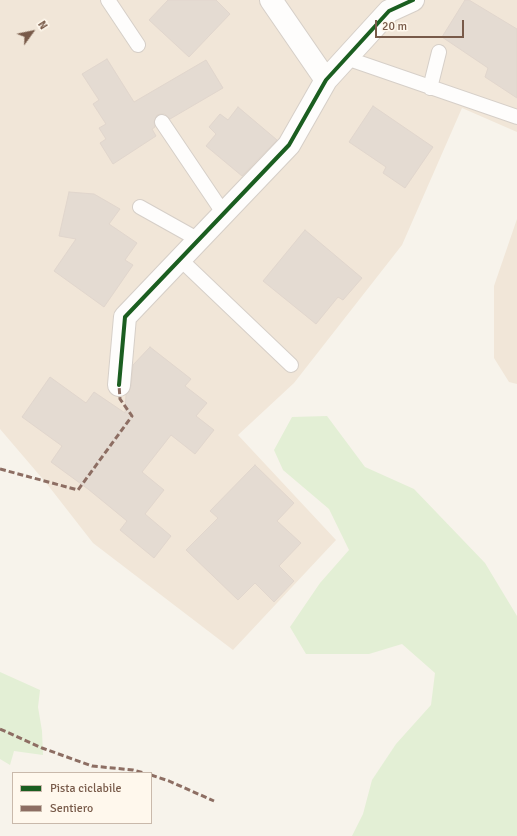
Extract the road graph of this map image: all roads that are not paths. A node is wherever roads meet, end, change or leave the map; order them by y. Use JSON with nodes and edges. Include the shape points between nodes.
{"nodes":[{"id":1,"x":108,"y":0,"type":"edge"},
{"id":2,"x":271,"y":0,"type":"edge"},
{"id":3,"x":413,"y":0,"type":"edge"},
{"id":4,"x":138,"y":45,"type":"dead end"},
{"id":5,"x":439,"y":52,"type":"dead end"},
{"id":6,"x":346,"y":58,"type":"junction"},
{"id":7,"x":326,"y":80,"type":"junction"},
{"id":8,"x":430,"y":88,"type":"junction"},
{"id":9,"x":517,"y":117,"type":"edge"},
{"id":10,"x":162,"y":122,"type":"dead end"},
{"id":11,"x":140,"y":207,"type":"dead end"},
{"id":12,"x":224,"y":214,"type":"junction"},
{"id":13,"x":199,"y":240,"type":"junction"},
{"id":14,"x":181,"y":260,"type":"junction"},
{"id":15,"x":290,"y":365,"type":"dead end"},
{"id":16,"x":119,"y":385,"type":"dead end"}],
"edges":[{"from":1,"to":4,"type":"lane"},
{"from":2,"to":7,"type":"street"},
{"from":3,"to":6,"type":"street","via":[[389,11]]},
{"from":5,"to":8,"type":"lane"},
{"from":6,"to":7,"type":"street"},
{"from":6,"to":8,"type":"lane"},
{"from":7,"to":12,"type":"street","via":[[289,145]]},
{"from":8,"to":9,"type":"lane"},
{"from":10,"to":12,"type":"lane"},
{"from":11,"to":13,"type":"lane"},
{"from":12,"to":13,"type":"street"},
{"from":13,"to":14,"type":"street"},
{"from":14,"to":15,"type":"lane"},
{"from":14,"to":16,"type":"street","via":[[125,317]]}]}
